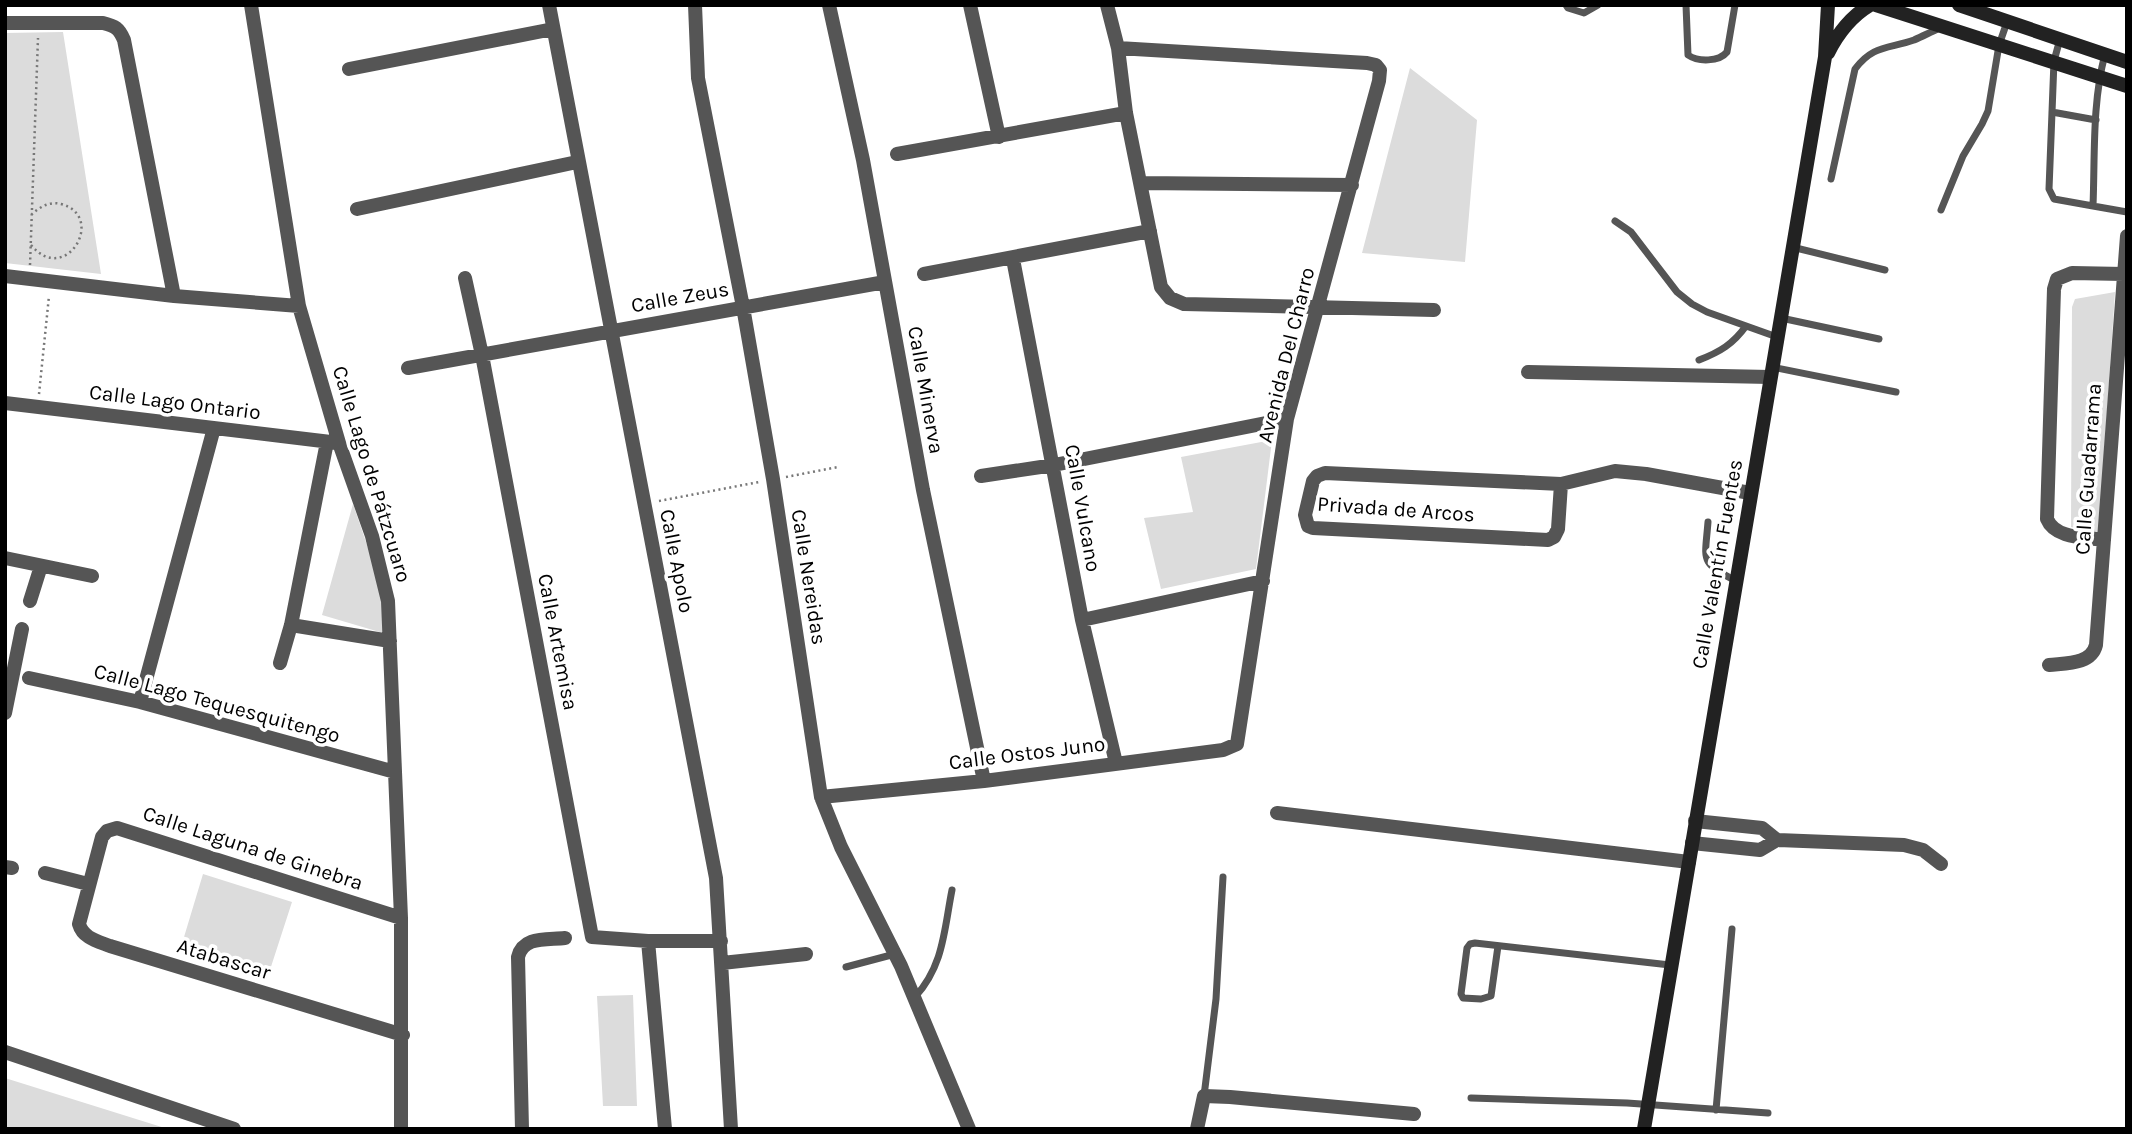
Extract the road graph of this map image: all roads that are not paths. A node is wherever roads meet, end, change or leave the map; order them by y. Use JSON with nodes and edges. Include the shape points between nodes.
{"nodes":[{"id":1,"x":251,"y":5,"type":"edge"},
{"id":2,"x":549,"y":5,"type":"edge"},
{"id":3,"x":695,"y":5,"type":"edge"},
{"id":4,"x":829,"y":5,"type":"edge"},
{"id":5,"x":970,"y":5,"type":"edge"},
{"id":6,"x":1107,"y":5,"type":"edge"},
{"id":7,"x":1566,"y":5,"type":"edge"},
{"id":8,"x":1598,"y":5,"type":"edge"},
{"id":9,"x":1686,"y":5,"type":"edge"},
{"id":10,"x":1735,"y":5,"type":"edge"},
{"id":11,"x":1828,"y":5,"type":"edge"},
{"id":12,"x":1870,"y":5,"type":"edge"},
{"id":13,"x":1876,"y":5,"type":"edge"},
{"id":14,"x":1959,"y":5,"type":"edge"},
{"id":15,"x":2007,"y":21,"type":"junction"},
{"id":16,"x":5,"y":23,"type":"edge"},
{"id":17,"x":1942,"y":26,"type":"junction"},
{"id":18,"x":553,"y":29,"type":"junction"},
{"id":19,"x":2060,"y":39,"type":"junction"},
{"id":20,"x":1999,"y":45,"type":"junction"},
{"id":21,"x":1118,"y":48,"type":"junction"},
{"id":22,"x":2105,"y":54,"type":"junction"},
{"id":23,"x":1825,"y":57,"type":"junction"},
{"id":24,"x":2054,"y":61,"type":"junction"},
{"id":25,"x":2127,"y":61,"type":"edge"},
{"id":26,"x":349,"y":69,"type":"dead end"},
{"id":27,"x":2099,"y":76,"type":"junction"},
{"id":28,"x":2127,"y":86,"type":"edge"},
{"id":29,"x":2052,"y":112,"type":"junction"},
{"id":30,"x":1126,"y":113,"type":"junction"},
{"id":31,"x":2096,"y":120,"type":"junction"},
{"id":32,"x":999,"y":137,"type":"junction"},
{"id":33,"x":897,"y":154,"type":"dead end"},
{"id":34,"x":577,"y":162,"type":"junction"},
{"id":35,"x":1831,"y":179,"type":"dead end"},
{"id":36,"x":1140,"y":183,"type":"junction"},
{"id":37,"x":1352,"y":185,"type":"junction"},
{"id":38,"x":2093,"y":206,"type":"junction"},
{"id":39,"x":357,"y":209,"type":"dead end"},
{"id":40,"x":1941,"y":210,"type":"dead end"},
{"id":41,"x":2127,"y":212,"type":"edge"},
{"id":42,"x":1615,"y":220,"type":"dead end"},
{"id":43,"x":1150,"y":231,"type":"junction"},
{"id":44,"x":2127,"y":236,"type":"edge"},
{"id":45,"x":2126,"y":241,"type":"edge"},
{"id":46,"x":1792,"y":247,"type":"junction"},
{"id":47,"x":1013,"y":259,"type":"junction"},
{"id":48,"x":1885,"y":270,"type":"dead end"},
{"id":49,"x":924,"y":274,"type":"dead end"},
{"id":50,"x":2124,"y":274,"type":"junction"},
{"id":51,"x":5,"y":276,"type":"edge"},
{"id":52,"x":466,"y":278,"type":"dead end"},
{"id":53,"x":885,"y":282,"type":"junction"},
{"id":54,"x":174,"y":296,"type":"junction"},
{"id":55,"x":299,"y":306,"type":"junction"},
{"id":56,"x":743,"y":307,"type":"junction"},
{"id":57,"x":1319,"y":307,"type":"junction"},
{"id":58,"x":1434,"y":310,"type":"dead end"},
{"id":59,"x":1780,"y":317,"type":"junction"},
{"id":60,"x":1746,"y":326,"type":"junction"},
{"id":61,"x":610,"y":331,"type":"junction"},
{"id":62,"x":2123,"y":335,"type":"edge"},
{"id":63,"x":1777,"y":337,"type":"junction"},
{"id":64,"x":1879,"y":339,"type":"dead end"},
{"id":65,"x":482,"y":355,"type":"junction"},
{"id":66,"x":1699,"y":360,"type":"dead end"},
{"id":67,"x":408,"y":368,"type":"dead end"},
{"id":68,"x":1528,"y":372,"type":"dead end"},
{"id":69,"x":1771,"y":372,"type":"junction"},
{"id":70,"x":1896,"y":392,"type":"dead end"},
{"id":71,"x":5,"y":403,"type":"edge"},
{"id":72,"x":1287,"y":419,"type":"junction"},
{"id":73,"x":214,"y":428,"type":"junction"},
{"id":74,"x":333,"y":443,"type":"junction"},
{"id":75,"x":1054,"y":465,"type":"junction"},
{"id":76,"x":981,"y":476,"type":"dead end"},
{"id":77,"x":1561,"y":484,"type":"junction"},
{"id":78,"x":1751,"y":493,"type":"junction"},
{"id":79,"x":1708,"y":522,"type":"dead end"},
{"id":80,"x":2104,"y":540,"type":"junction"},
{"id":81,"x":5,"y":558,"type":"edge"},
{"id":82,"x":41,"y":566,"type":"junction"},
{"id":83,"x":92,"y":576,"type":"dead end"},
{"id":84,"x":1263,"y":581,"type":"junction"},
{"id":85,"x":1736,"y":581,"type":"junction"},
{"id":86,"x":30,"y":601,"type":"dead end"},
{"id":87,"x":1082,"y":620,"type":"junction"},
{"id":88,"x":290,"y":625,"type":"junction"},
{"id":89,"x":22,"y":629,"type":"dead end"},
{"id":90,"x":390,"y":642,"type":"junction"},
{"id":91,"x":280,"y":663,"type":"dead end"},
{"id":92,"x":2049,"y":664,"type":"dead end"},
{"id":93,"x":9,"y":673,"type":"edge"},
{"id":94,"x":29,"y":678,"type":"dead end"},
{"id":95,"x":140,"y":702,"type":"junction"},
{"id":96,"x":5,"y":713,"type":"edge"},
{"id":97,"x":1237,"y":744,"type":"joint"},
{"id":98,"x":1116,"y":763,"type":"junction"},
{"id":99,"x":395,"y":772,"type":"junction"},
{"id":100,"x":984,"y":781,"type":"junction"},
{"id":101,"x":821,"y":797,"type":"junction"},
{"id":102,"x":1277,"y":813,"type":"dead end"},
{"id":103,"x":1695,"y":821,"type":"junction"},
{"id":104,"x":1777,"y":840,"type":"junction"},
{"id":105,"x":1692,"y":843,"type":"junction"},
{"id":106,"x":1689,"y":862,"type":"junction"},
{"id":107,"x":1941,"y":864,"type":"dead end"},
{"id":108,"x":46,"y":873,"type":"dead end"},
{"id":109,"x":1223,"y":877,"type":"dead end"},
{"id":110,"x":88,"y":884,"type":"junction"},
{"id":111,"x":952,"y":890,"type":"dead end"},
{"id":112,"x":401,"y":918,"type":"junction"},
{"id":113,"x":1732,"y":929,"type":"dead end"},
{"id":114,"x":565,"y":938,"type":"dead end"},
{"id":115,"x":648,"y":941,"type":"junction"},
{"id":116,"x":721,"y":941,"type":"junction"},
{"id":117,"x":1498,"y":946,"type":"junction"},
{"id":118,"x":806,"y":954,"type":"dead end"},
{"id":119,"x":895,"y":954,"type":"junction"},
{"id":120,"x":722,"y":963,"type":"junction"},
{"id":121,"x":1670,"y":965,"type":"junction"},
{"id":122,"x":846,"y":967,"type":"dead end"},
{"id":123,"x":914,"y":998,"type":"junction"},
{"id":124,"x":403,"y":1035,"type":"junction"},
{"id":125,"x":5,"y":1052,"type":"edge"},
{"id":126,"x":1204,"y":1096,"type":"junction"},
{"id":127,"x":1471,"y":1098,"type":"dead end"},
{"id":128,"x":1647,"y":1106,"type":"junction"},
{"id":129,"x":1716,"y":1110,"type":"junction"},
{"id":130,"x":1768,"y":1113,"type":"dead end"},
{"id":131,"x":1414,"y":1114,"type":"dead end"},
{"id":132,"x":234,"y":1129,"type":"edge"},
{"id":133,"x":401,"y":1129,"type":"edge"},
{"id":134,"x":522,"y":1129,"type":"edge"},
{"id":135,"x":665,"y":1129,"type":"edge"},
{"id":136,"x":731,"y":1129,"type":"edge"},
{"id":137,"x":969,"y":1129,"type":"edge"},
{"id":138,"x":1197,"y":1129,"type":"edge"},
{"id":139,"x":1644,"y":1129,"type":"edge"}],
"edges":[{"from":1,"to":55,"type":"street","name":"Calle Lago de Pátzcuaro"},
{"from":2,"to":18,"type":"street","name":"Calle Apolo"},
{"from":3,"to":56,"type":"street","name":"Calle Nereidas","via":[[698,78]]},
{"from":4,"to":53,"type":"street","name":"Calle Minerva"},
{"from":5,"to":32,"type":"street"},
{"from":6,"to":21,"type":"street"},
{"from":7,"to":8,"type":"lane","via":[[1584,13]]},
{"from":9,"to":10,"type":"lane","via":[[1688,55],[1693,59],[1716,59],[1727,52]]},
{"from":11,"to":23,"type":"street","name":"Calle Valentín Fuentes"},
{"from":12,"to":23,"type":"street","via":[[1845,26]]},
{"from":13,"to":17,"type":"street"},
{"from":14,"to":15,"type":"street"},
{"from":15,"to":19,"type":"street"},
{"from":15,"to":20,"type":"lane"},
{"from":16,"to":54,"type":"street","via":[[103,23],[114,26],[124,40]]},
{"from":17,"to":20,"type":"street"},
{"from":17,"to":35,"type":"lane","via":[[1913,40],[1878,48],[1855,69]]},
{"from":18,"to":26,"type":"street"},
{"from":18,"to":34,"type":"street","name":"Calle Apolo"},
{"from":19,"to":22,"type":"street"},
{"from":19,"to":24,"type":"lane"},
{"from":20,"to":24,"type":"street"},
{"from":20,"to":40,"type":"lane","via":[[1987,111]]},
{"from":21,"to":30,"type":"street"},
{"from":21,"to":37,"type":"street","name":"Avenida Del Charro","via":[[1376,65],[1379,81]]},
{"from":22,"to":25,"type":"street"},
{"from":22,"to":27,"type":"lane"},
{"from":23,"to":46,"type":"street","name":"Calle Valentín Fuentes"},
{"from":24,"to":27,"type":"street"},
{"from":24,"to":29,"type":"lane"},
{"from":27,"to":28,"type":"street"},
{"from":27,"to":31,"type":"lane"},
{"from":29,"to":31,"type":"lane"},
{"from":29,"to":38,"type":"lane","via":[[2050,193],[2054,199]]},
{"from":30,"to":32,"type":"street"},
{"from":30,"to":36,"type":"street"},
{"from":31,"to":38,"type":"lane"},
{"from":32,"to":33,"type":"street"},
{"from":34,"to":39,"type":"street"},
{"from":34,"to":61,"type":"street","name":"Calle Apolo"},
{"from":36,"to":37,"type":"street"},
{"from":36,"to":43,"type":"street"},
{"from":37,"to":57,"type":"street","name":"Avenida Del Charro"},
{"from":38,"to":41,"type":"lane"},
{"from":42,"to":60,"type":"lane","via":[[1644,246],[1677,292],[1707,312]]},
{"from":43,"to":47,"type":"street"},
{"from":43,"to":57,"type":"street","via":[[1161,287],[1170,298],[1184,304]]},
{"from":44,"to":45,"type":"street","name":"Calle Guadarrama"},
{"from":45,"to":50,"type":"street","name":"Calle Guadarrama"},
{"from":46,"to":48,"type":"lane"},
{"from":46,"to":59,"type":"street","name":"Calle Valentín Fuentes"},
{"from":47,"to":49,"type":"street"},
{"from":47,"to":75,"type":"street","name":"Calle Vulcano"},
{"from":50,"to":62,"type":"street","name":"Calle Guadarrama"},
{"from":50,"to":80,"type":"street","via":[[2072,273],[2057,279],[2054,289],[2047,519],[2059,532]]},
{"from":51,"to":54,"type":"street"},
{"from":52,"to":65,"type":"street","name":"Calle Artemisa"},
{"from":53,"to":56,"type":"street","name":"Calle Zeus"},
{"from":53,"to":100,"type":"street","name":"Calle Minerva"},
{"from":54,"to":55,"type":"street"},
{"from":55,"to":74,"type":"street","name":"Calle Lago de Pátzcuaro"},
{"from":56,"to":61,"type":"street","name":"Calle Zeus"},
{"from":56,"to":101,"type":"street","name":"Calle Nereidas"},
{"from":57,"to":58,"type":"street"},
{"from":57,"to":72,"type":"street","name":"Avenida Del Charro"},
{"from":59,"to":63,"type":"street","name":"Calle Valentín Fuentes"},
{"from":59,"to":64,"type":"lane"},
{"from":60,"to":63,"type":"lane"},
{"from":60,"to":66,"type":"lane","via":[[1724,350]]},
{"from":61,"to":65,"type":"street","name":"Calle Zeus"},
{"from":61,"to":116,"type":"street","name":"Calle Apolo","via":[[716,878]]},
{"from":62,"to":80,"type":"street","name":"Calle Guadarrama"},
{"from":63,"to":69,"type":"street","name":"Calle Valentín Fuentes"},
{"from":65,"to":67,"type":"street","name":"Calle Zeus"},
{"from":65,"to":115,"type":"street","name":"Calle Artemisa","via":[[592,937]]},
{"from":68,"to":69,"type":"street"},
{"from":69,"to":70,"type":"lane"},
{"from":69,"to":78,"type":"street","name":"Calle Valentín Fuentes"},
{"from":71,"to":73,"type":"street","name":"Calle Lago Ontario"},
{"from":72,"to":75,"type":"street"},
{"from":72,"to":84,"type":"street","name":"Avenida Del Charro"},
{"from":73,"to":74,"type":"street","name":"Calle Lago Ontario"},
{"from":73,"to":95,"type":"street"},
{"from":74,"to":88,"type":"street"},
{"from":74,"to":90,"type":"street","name":"Calle Lago de Pátzcuaro","via":[[372,536],[388,601]]},
{"from":75,"to":76,"type":"street"},
{"from":75,"to":87,"type":"street","name":"Calle Vulcano"},
{"from":77,"to":77,"type":"street","name":"Privada de Arcos","via":[[1557,532],[1548,540],[1313,528],[1305,520],[1313,481],[1325,473]]},
{"from":77,"to":78,"type":"street","name":"Privada de Arcos","via":[[1615,471]]},
{"from":78,"to":85,"type":"street","name":"Calle Valentín Fuentes"},
{"from":79,"to":85,"type":"lane","via":[[1705,556],[1711,568]]},
{"from":80,"to":92,"type":"street","name":"Calle Guadarrama","via":[[2095,651],[2079,662]]},
{"from":81,"to":82,"type":"street"},
{"from":82,"to":83,"type":"street"},
{"from":82,"to":86,"type":"street"},
{"from":84,"to":87,"type":"street"},
{"from":84,"to":97,"type":"street","name":"Avenida Del Charro"},
{"from":85,"to":103,"type":"street","name":"Calle Valentín Fuentes"},
{"from":87,"to":98,"type":"street","name":"Calle Vulcano"},
{"from":88,"to":90,"type":"street"},
{"from":88,"to":91,"type":"street"},
{"from":89,"to":93,"type":"street"},
{"from":90,"to":99,"type":"street","name":"Calle Lago de Pátzcuaro"},
{"from":93,"to":96,"type":"street"},
{"from":94,"to":95,"type":"street","name":"Calle Lago Tequesquitengo"},
{"from":95,"to":99,"type":"street","name":"Calle Lago Tequesquitengo"},
{"from":97,"to":98,"type":"street","name":"Calle Ostos Juno","via":[[1223,750]]},
{"from":98,"to":100,"type":"street","name":"Calle Ostos Juno"},
{"from":99,"to":112,"type":"street","name":"Calle Lago de Pátzcuaro"},
{"from":100,"to":101,"type":"street","name":"Calle Ostos Juno"},
{"from":101,"to":119,"type":"street","name":"Calle Nereidas","via":[[841,848]]},
{"from":102,"to":106,"type":"street"},
{"from":103,"to":104,"type":"street","via":[[1762,828]]},
{"from":103,"to":105,"type":"street","name":"Calle Valentín Fuentes"},
{"from":104,"to":105,"type":"street","via":[[1760,850]]},
{"from":104,"to":107,"type":"street","via":[[1904,845],[1923,850]]},
{"from":105,"to":106,"type":"street","name":"Calle Valentín Fuentes"},
{"from":106,"to":121,"type":"street","name":"Calle Valentín Fuentes"},
{"from":108,"to":110,"type":"street"},
{"from":109,"to":126,"type":"lane","via":[[1216,999]]},
{"from":110,"to":112,"type":"street","name":"Calle Laguna de Ginebra","via":[[102,837],[111,829],[125,829]]},
{"from":110,"to":124,"type":"street","name":"Atabascar","via":[[79,923],[91,939]]},
{"from":111,"to":123,"type":"lane","via":[[938,964]]},
{"from":112,"to":124,"type":"street","name":"Calle Lago de Pátzcuaro"},
{"from":113,"to":129,"type":"lane"},
{"from":114,"to":134,"type":"street","via":[[528,941],[520,948]]},
{"from":115,"to":116,"type":"street"},
{"from":115,"to":135,"type":"street"},
{"from":116,"to":120,"type":"street","name":"Calle Apolo"},
{"from":117,"to":117,"type":"lane","via":[[1469,944],[1463,998],[1491,996]]},
{"from":117,"to":121,"type":"lane"},
{"from":118,"to":120,"type":"street"},
{"from":119,"to":122,"type":"lane"},
{"from":119,"to":123,"type":"street","name":"Calle Nereidas"},
{"from":120,"to":136,"type":"street","name":"Calle Apolo"},
{"from":121,"to":128,"type":"street","name":"Calle Valentín Fuentes"},
{"from":123,"to":137,"type":"street","name":"Calle Nereidas"},
{"from":124,"to":133,"type":"street","name":"Calle Lago de Pátzcuaro"},
{"from":125,"to":132,"type":"street"},
{"from":126,"to":131,"type":"street"},
{"from":126,"to":138,"type":"street"},
{"from":127,"to":128,"type":"lane"},
{"from":128,"to":129,"type":"lane"},
{"from":128,"to":139,"type":"street","name":"Calle Valentín Fuentes"},
{"from":129,"to":130,"type":"lane"}]}
